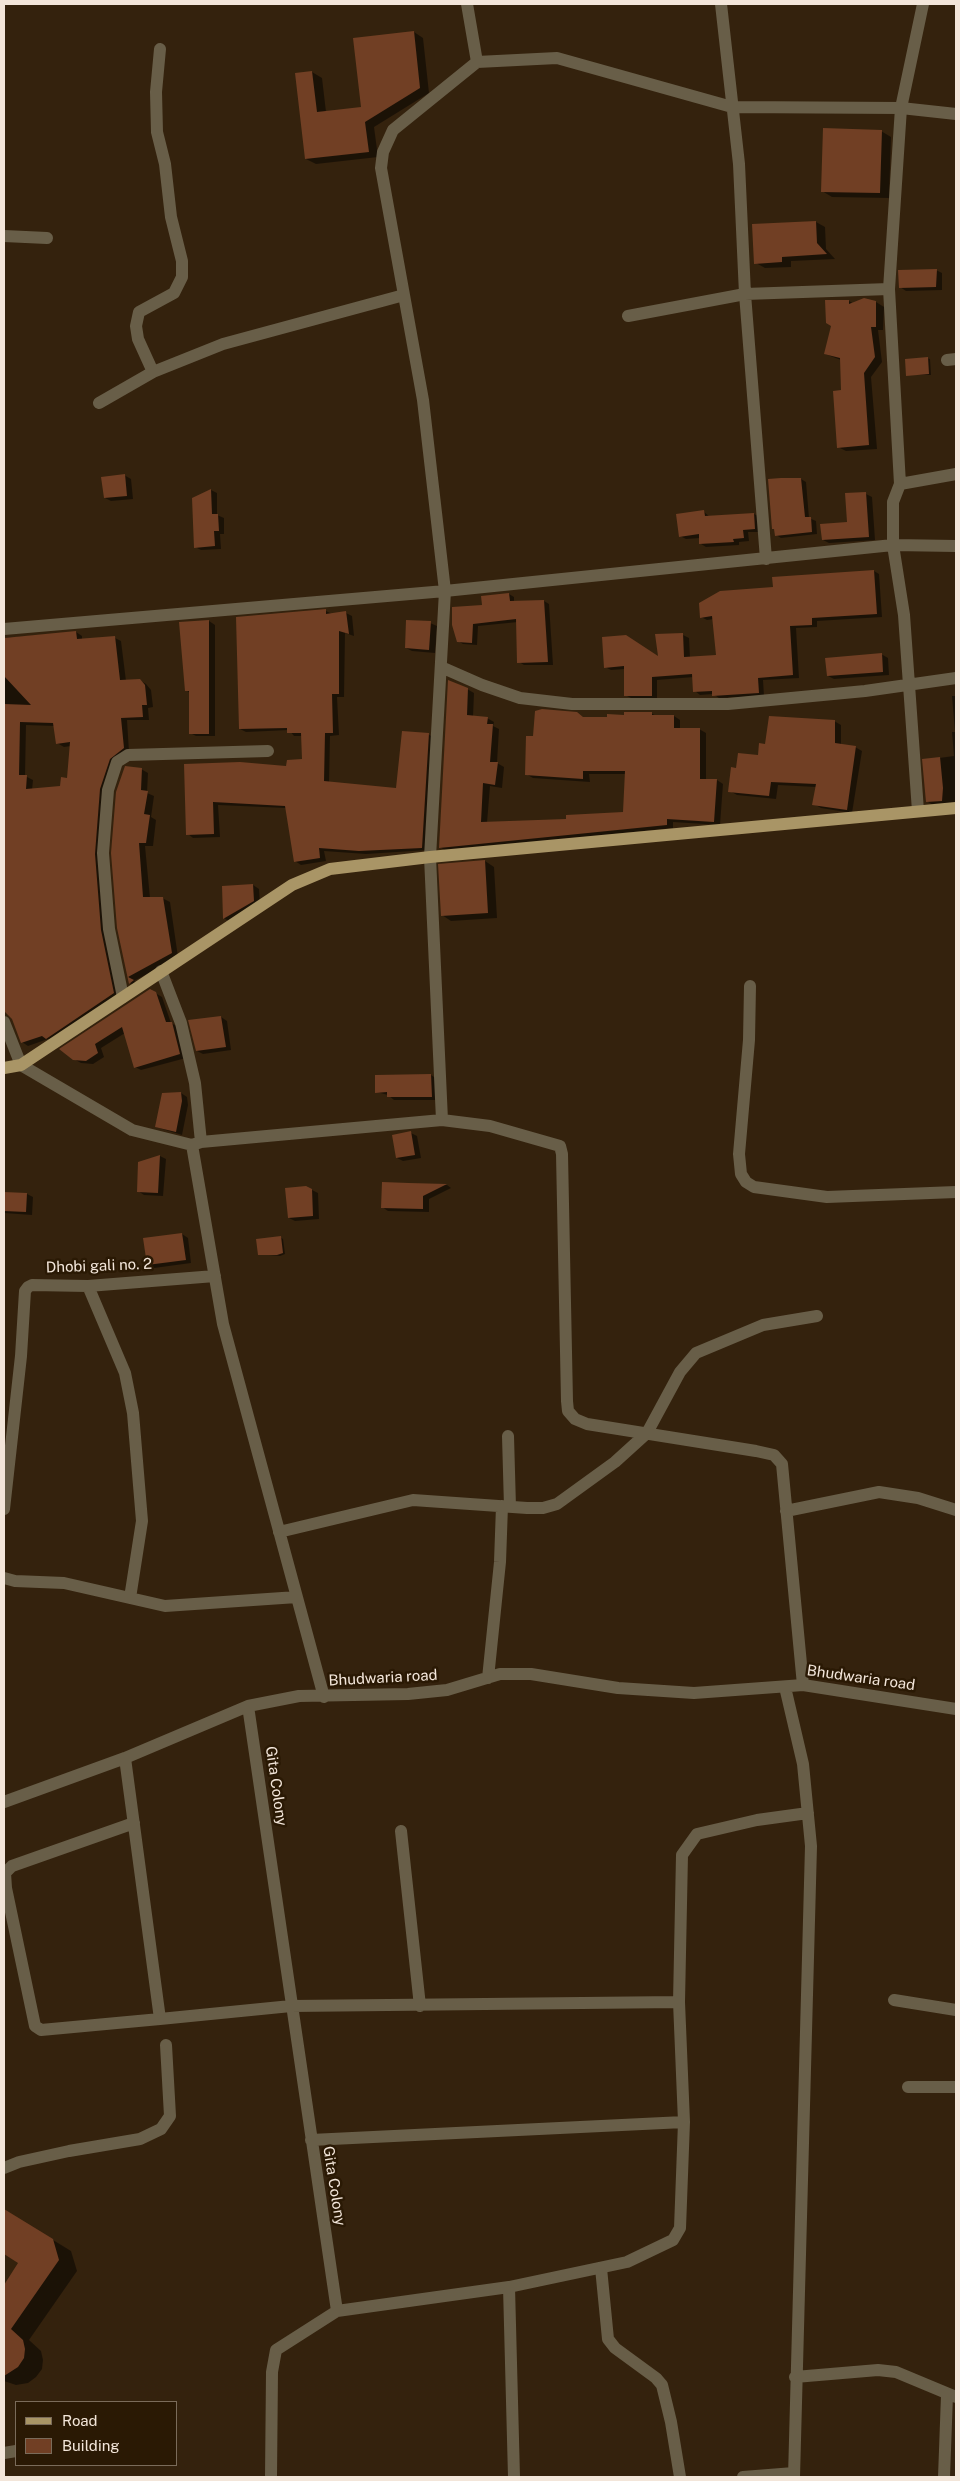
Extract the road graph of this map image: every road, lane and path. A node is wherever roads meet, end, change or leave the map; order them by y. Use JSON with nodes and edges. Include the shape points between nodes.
{"nodes":[{"id":1,"x":467,"y":4,"type":"edge"},
{"id":2,"x":721,"y":4,"type":"edge"},
{"id":3,"x":923,"y":4,"type":"edge"},
{"id":4,"x":160,"y":49,"type":"dead end"},
{"id":5,"x":477,"y":62,"type":"junction"},
{"id":6,"x":732,"y":107,"type":"junction"},
{"id":7,"x":901,"y":108,"type":"junction"},
{"id":8,"x":956,"y":114,"type":"edge"},
{"id":9,"x":4,"y":236,"type":"edge"},
{"id":10,"x":47,"y":238,"type":"dead end"},
{"id":11,"x":889,"y":289,"type":"junction"},
{"id":12,"x":404,"y":294,"type":"junction"},
{"id":13,"x":745,"y":294,"type":"junction"},
{"id":14,"x":628,"y":316,"type":"dead end"},
{"id":15,"x":153,"y":372,"type":"junction"},
{"id":16,"x":99,"y":403,"type":"dead end"},
{"id":17,"x":956,"y":474,"type":"edge"},
{"id":18,"x":900,"y":484,"type":"junction"},
{"id":19,"x":892,"y":545,"type":"junction"},
{"id":20,"x":956,"y":546,"type":"edge"},
{"id":21,"x":766,"y":559,"type":"junction"},
{"id":22,"x":445,"y":592,"type":"junction"},
{"id":23,"x":4,"y":629,"type":"edge"},
{"id":24,"x":441,"y":667,"type":"junction"},
{"id":25,"x":956,"y":678,"type":"edge"},
{"id":26,"x":908,"y":684,"type":"junction"},
{"id":27,"x":268,"y":751,"type":"dead end"},
{"id":28,"x":956,"y":808,"type":"edge"},
{"id":29,"x":918,"y":812,"type":"junction"},
{"id":30,"x":430,"y":857,"type":"junction"},
{"id":31,"x":162,"y":971,"type":"junction"},
{"id":32,"x":750,"y":986,"type":"dead end"},
{"id":33,"x":123,"y":996,"type":"junction"},
{"id":34,"x":4,"y":1022,"type":"edge"},
{"id":35,"x":21,"y":1065,"type":"junction"},
{"id":36,"x":4,"y":1068,"type":"edge"},
{"id":37,"x":442,"y":1120,"type":"junction"},
{"id":38,"x":197,"y":1143,"type":"junction"},
{"id":39,"x":956,"y":1192,"type":"edge"},
{"id":40,"x":215,"y":1276,"type":"junction"},
{"id":41,"x":88,"y":1286,"type":"junction"},
{"id":42,"x":817,"y":1316,"type":"dead end"},
{"id":43,"x":647,"y":1433,"type":"junction"},
{"id":44,"x":508,"y":1436,"type":"dead end"},
{"id":45,"x":506,"y":1506,"type":"junction"},
{"id":46,"x":4,"y":1509,"type":"edge"},
{"id":47,"x":956,"y":1510,"type":"edge"},
{"id":48,"x":786,"y":1511,"type":"junction"},
{"id":49,"x":279,"y":1532,"type":"junction"},
{"id":50,"x":4,"y":1578,"type":"edge"},
{"id":51,"x":297,"y":1597,"type":"junction"},
{"id":52,"x":130,"y":1598,"type":"junction"},
{"id":53,"x":488,"y":1678,"type":"junction"},
{"id":54,"x":802,"y":1685,"type":"junction"},
{"id":55,"x":785,"y":1687,"type":"junction"},
{"id":56,"x":324,"y":1697,"type":"junction"},
{"id":57,"x":248,"y":1706,"type":"junction"},
{"id":58,"x":956,"y":1709,"type":"edge"},
{"id":59,"x":125,"y":1758,"type":"junction"},
{"id":60,"x":4,"y":1802,"type":"edge"},
{"id":61,"x":808,"y":1813,"type":"junction"},
{"id":62,"x":134,"y":1822,"type":"junction"},
{"id":63,"x":401,"y":1831,"type":"dead end"},
{"id":64,"x":894,"y":2000,"type":"dead end"},
{"id":65,"x":679,"y":2002,"type":"junction"},
{"id":66,"x":291,"y":2006,"type":"junction"},
{"id":67,"x":420,"y":2006,"type":"junction"},
{"id":68,"x":956,"y":2010,"type":"edge"},
{"id":69,"x":160,"y":2019,"type":"junction"},
{"id":70,"x":166,"y":2045,"type":"dead end"},
{"id":71,"x":908,"y":2087,"type":"dead end"},
{"id":72,"x":956,"y":2087,"type":"edge"},
{"id":73,"x":684,"y":2122,"type":"junction"},
{"id":74,"x":311,"y":2140,"type":"junction"},
{"id":75,"x":4,"y":2168,"type":"edge"},
{"id":76,"x":601,"y":2268,"type":"junction"},
{"id":77,"x":509,"y":2287,"type":"junction"},
{"id":78,"x":337,"y":2311,"type":"junction"},
{"id":79,"x":795,"y":2377,"type":"junction"},
{"id":80,"x":952,"y":2396,"type":"edge"},
{"id":81,"x":794,"y":2475,"type":"edge"},
{"id":82,"x":271,"y":2477,"type":"edge"},
{"id":83,"x":514,"y":2477,"type":"edge"},
{"id":84,"x":680,"y":2477,"type":"edge"},
{"id":85,"x":743,"y":2477,"type":"edge"},
{"id":86,"x":944,"y":2477,"type":"edge"}],
"edges":[{"from":1,"to":5,"type":"street"},
{"from":2,"to":6,"type":"street"},
{"from":3,"to":7,"type":"street"},
{"from":4,"to":15,"type":"street","via":[[157,132],[182,261],[182,277],[174,293],[139,312],[138,339]]},
{"from":5,"to":6,"type":"street","via":[[557,58]]},
{"from":5,"to":12,"type":"street","via":[[393,130],[383,152],[381,168]]},
{"from":6,"to":7,"type":"street"},
{"from":6,"to":13,"type":"street","via":[[739,164]]},
{"from":7,"to":8,"type":"street"},
{"from":7,"to":11,"type":"street"},
{"from":9,"to":10,"type":"street"},
{"from":11,"to":13,"type":"street"},
{"from":11,"to":18,"type":"street"},
{"from":12,"to":15,"type":"street","via":[[223,344]]},
{"from":12,"to":22,"type":"street","via":[[423,400]]},
{"from":13,"to":14,"type":"street"},
{"from":13,"to":21,"type":"street"},
{"from":15,"to":16,"type":"street"},
{"from":17,"to":18,"type":"street"},
{"from":18,"to":19,"type":"street","via":[[893,502]]},
{"from":19,"to":20,"type":"street"},
{"from":19,"to":21,"type":"street"},
{"from":19,"to":26,"type":"street","via":[[904,615]]},
{"from":21,"to":22,"type":"street"},
{"from":22,"to":23,"type":"street"},
{"from":22,"to":24,"type":"street"},
{"from":24,"to":26,"type":"street","via":[[520,698],[572,704],[728,704]]},
{"from":24,"to":30,"type":"street"},
{"from":25,"to":26,"type":"street"},
{"from":26,"to":29,"type":"street"},
{"from":27,"to":33,"type":"street","via":[[128,755],[117,762],[108,790],[103,852],[109,929]]},
{"from":28,"to":29,"type":"main road"},
{"from":29,"to":30,"type":"main road"},
{"from":30,"to":31,"type":"main road","via":[[330,869],[292,884]]},
{"from":30,"to":37,"type":"street"},
{"from":31,"to":33,"type":"main road"},
{"from":31,"to":38,"type":"street","via":[[181,1023],[191,1066]]},
{"from":32,"to":39,"type":"street","via":[[749,1040],[739,1154],[741,1174],[746,1182],[754,1187],[826,1197]]},
{"from":33,"to":35,"type":"main road"},
{"from":34,"to":35,"type":"street"},
{"from":35,"to":36,"type":"main road"},
{"from":35,"to":38,"type":"street","via":[[132,1130]]},
{"from":37,"to":38,"type":"street"},
{"from":37,"to":43,"type":"street","via":[[490,1126],[560,1146],[568,1411],[575,1419],[587,1424]]},
{"from":38,"to":40,"type":"street"},
{"from":40,"to":41,"type":"street","name":"Dhobi gali no. 2"},
{"from":40,"to":49,"type":"street","via":[[223,1324]]},
{"from":41,"to":46,"type":"street","name":"Dhobi gali no. 2","via":[[32,1285],[25,1291]]},
{"from":41,"to":52,"type":"street","via":[[125,1373],[133,1413],[142,1521]]},
{"from":42,"to":43,"type":"street","via":[[762,1325],[696,1353],[680,1372]]},
{"from":43,"to":45,"type":"street","via":[[557,1504],[543,1508]]},
{"from":43,"to":48,"type":"street","via":[[774,1455],[782,1464]]},
{"from":44,"to":45,"type":"street"},
{"from":45,"to":49,"type":"street","via":[[412,1500]]},
{"from":45,"to":53,"type":"street"},
{"from":47,"to":48,"type":"street","via":[[918,1498],[879,1492]]},
{"from":48,"to":54,"type":"street"},
{"from":49,"to":51,"type":"street"},
{"from":50,"to":52,"type":"street","via":[[64,1583]]},
{"from":51,"to":52,"type":"street","via":[[165,1606]]},
{"from":51,"to":56,"type":"street"},
{"from":53,"to":55,"type":"street","name":"Bhudwaria road","via":[[500,1674],[531,1674],[618,1688],[694,1693]]},
{"from":53,"to":56,"type":"street","name":"Bhudwaria road","via":[[447,1690]]},
{"from":54,"to":55,"type":"street","name":"Bhudwaria road"},
{"from":54,"to":58,"type":"street","name":"Bhudwaria road"},
{"from":55,"to":61,"type":"street","via":[[803,1764]]},
{"from":56,"to":57,"type":"street","name":"Bhudwaria road","via":[[299,1696]]},
{"from":57,"to":59,"type":"street","name":"Bhudwaria road"},
{"from":57,"to":66,"type":"street","name":"Gita Colony"},
{"from":59,"to":60,"type":"street","name":"Bhudwaria road"},
{"from":59,"to":62,"type":"street"},
{"from":61,"to":65,"type":"street","via":[[757,1820],[697,1834],[682,1855]]},
{"from":61,"to":79,"type":"street","via":[[811,1846]]},
{"from":62,"to":69,"type":"street"},
{"from":62,"to":69,"type":"street","via":[[12,1866],[5,1873],[6,1888],[35,2026],[41,2030]]},
{"from":63,"to":67,"type":"street"},
{"from":64,"to":68,"type":"street"},
{"from":65,"to":67,"type":"street"},
{"from":65,"to":73,"type":"street"},
{"from":66,"to":67,"type":"street"},
{"from":66,"to":69,"type":"street"},
{"from":66,"to":74,"type":"street","name":"Gita Colony"},
{"from":70,"to":75,"type":"street","via":[[170,2116],[161,2129],[140,2139],[69,2151]]},
{"from":71,"to":72,"type":"street"},
{"from":73,"to":74,"type":"street"},
{"from":73,"to":76,"type":"street","via":[[680,2228],[673,2240],[628,2262]]},
{"from":74,"to":78,"type":"street","name":"Gita Colony"},
{"from":76,"to":77,"type":"street"},
{"from":76,"to":84,"type":"street","via":[[608,2339],[662,2385],[672,2422]]},
{"from":77,"to":78,"type":"street"},
{"from":77,"to":83,"type":"street"},
{"from":78,"to":82,"type":"street","via":[[276,2350],[272,2372]]},
{"from":79,"to":80,"type":"street","via":[[878,2370],[896,2372]]},
{"from":79,"to":81,"type":"street"},
{"from":80,"to":86,"type":"street"},
{"from":81,"to":85,"type":"street"}]}
